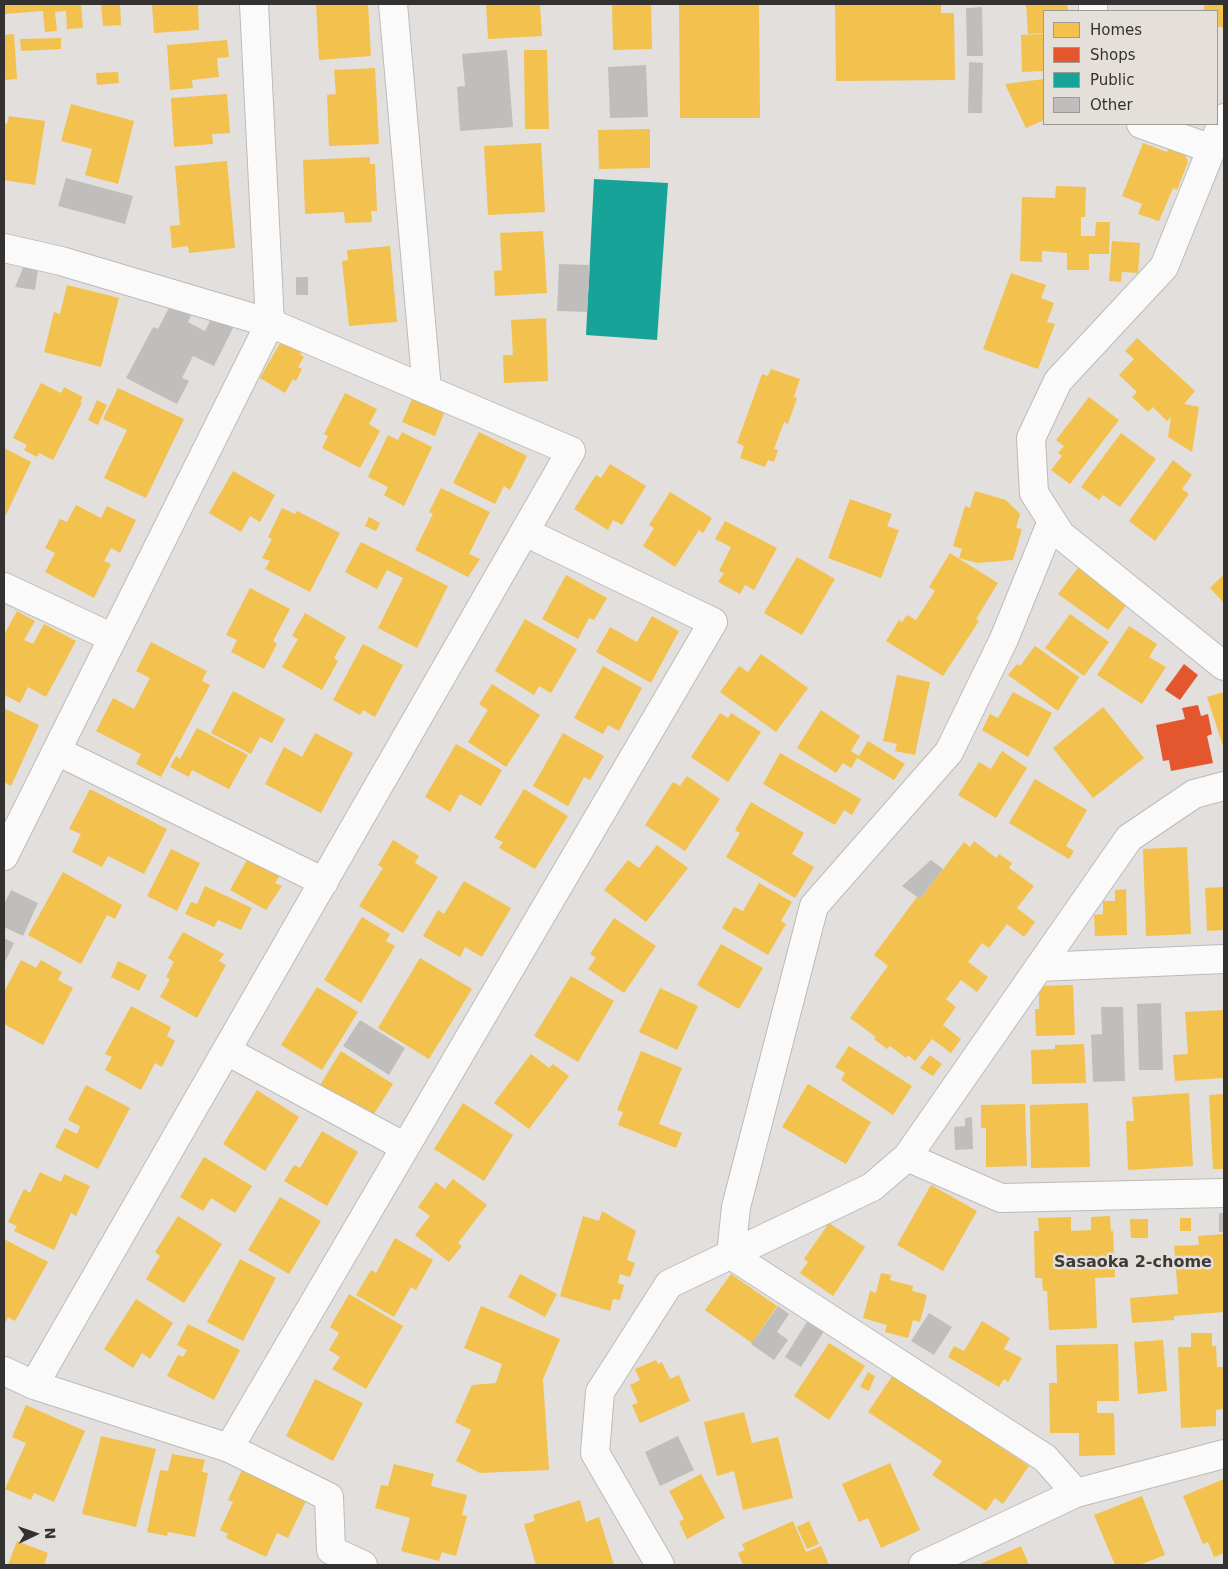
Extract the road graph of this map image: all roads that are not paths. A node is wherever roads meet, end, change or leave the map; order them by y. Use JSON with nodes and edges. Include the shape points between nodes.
{"nodes":[{"id":1,"x":254,"y":4,"type":"edge"},
{"id":2,"x":393,"y":4,"type":"edge"},
{"id":3,"x":1224,"y":118,"type":"edge"},
{"id":4,"x":1144,"y":125,"type":"edge"},
{"id":5,"x":1212,"y":149,"type":"junction"},
{"id":6,"x":4,"y":248,"type":"edge"},
{"id":7,"x":270,"y":323,"type":"junction"},
{"id":8,"x":427,"y":390,"type":"junction"},
{"id":9,"x":1052,"y":520,"type":"junction"},
{"id":10,"x":525,"y":532,"type":"junction"},
{"id":11,"x":4,"y":587,"type":"edge"},
{"id":12,"x":112,"y":638,"type":"junction"},
{"id":13,"x":1224,"y":666,"type":"edge"},
{"id":14,"x":56,"y":750,"type":"junction"},
{"id":15,"x":1224,"y":786,"type":"edge"},
{"id":16,"x":4,"y":856,"type":"edge"},
{"id":17,"x":324,"y":882,"type":"junction"},
{"id":18,"x":1224,"y":958,"type":"edge"},
{"id":19,"x":1039,"y":967,"type":"junction"},
{"id":20,"x":227,"y":1051,"type":"junction"},
{"id":21,"x":405,"y":1147,"type":"junction"},
{"id":22,"x":907,"y":1157,"type":"junction"},
{"id":23,"x":1224,"y":1193,"type":"edge"},
{"id":24,"x":731,"y":1254,"type":"junction"},
{"id":25,"x":4,"y":1371,"type":"edge"},
{"id":26,"x":34,"y":1385,"type":"junction"},
{"id":27,"x":228,"y":1448,"type":"junction"},
{"id":28,"x":1224,"y":1454,"type":"edge"},
{"id":29,"x":1076,"y":1493,"type":"junction"},
{"id":30,"x":328,"y":1558,"type":"edge"},
{"id":31,"x":363,"y":1565,"type":"edge"},
{"id":32,"x":660,"y":1565,"type":"edge"},
{"id":33,"x":923,"y":1565,"type":"edge"}],
"edges":[{"from":1,"to":7,"type":"street"},
{"from":2,"to":8,"type":"street"},
{"from":3,"to":5,"type":"street"},
{"from":4,"to":5,"type":"street"},
{"from":5,"to":9,"type":"street","via":[[1164,266],[1058,382],[1031,438],[1034,493]]},
{"from":6,"to":7,"type":"street","via":[[61,261]]},
{"from":7,"to":8,"type":"street"},
{"from":7,"to":12,"type":"street"},
{"from":8,"to":10,"type":"street","via":[[571,452]]},
{"from":9,"to":13,"type":"street","via":[[1061,535]]},
{"from":9,"to":24,"type":"street","via":[[1004,639],[949,752],[814,906],[736,1207]]},
{"from":10,"to":17,"type":"street"},
{"from":10,"to":21,"type":"street","via":[[713,622]]},
{"from":11,"to":12,"type":"street"},
{"from":12,"to":14,"type":"street"},
{"from":14,"to":16,"type":"street"},
{"from":14,"to":17,"type":"street"},
{"from":15,"to":19,"type":"street","via":[[1194,794],[1129,838]]},
{"from":17,"to":20,"type":"street"},
{"from":18,"to":19,"type":"street"},
{"from":19,"to":22,"type":"street"},
{"from":20,"to":21,"type":"street"},
{"from":20,"to":26,"type":"street"},
{"from":21,"to":27,"type":"street"},
{"from":22,"to":23,"type":"street","via":[[1001,1198]]},
{"from":22,"to":24,"type":"street","via":[[872,1187]]},
{"from":24,"to":29,"type":"street","via":[[1045,1458]]},
{"from":24,"to":32,"type":"street","via":[[669,1284],[600,1392],[595,1453]]},
{"from":25,"to":26,"type":"street"},
{"from":26,"to":27,"type":"street"},
{"from":27,"to":30,"type":"street","via":[[328,1497]]},
{"from":28,"to":29,"type":"street"},
{"from":29,"to":33,"type":"street"},
{"from":30,"to":31,"type":"street"}]}
